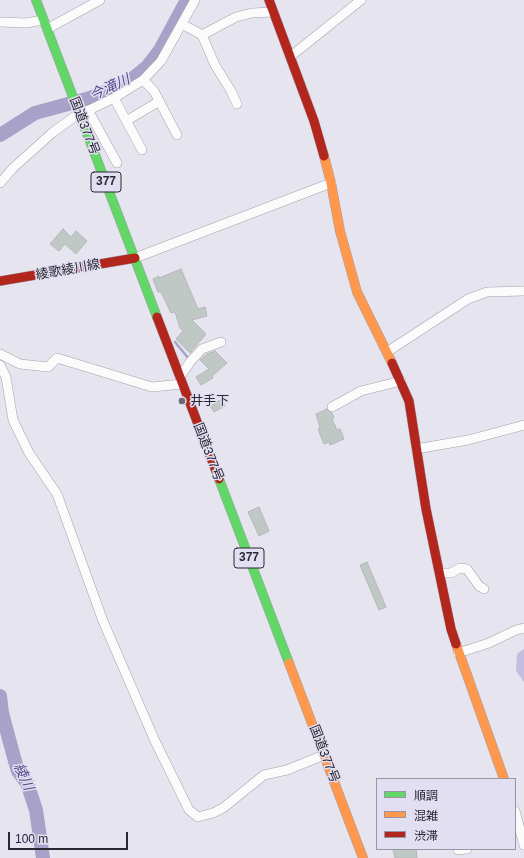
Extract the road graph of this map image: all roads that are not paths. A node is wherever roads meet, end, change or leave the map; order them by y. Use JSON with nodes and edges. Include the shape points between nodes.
{"nodes":[{"id":1,"x":36,"y":0,"type":"edge"},
{"id":2,"x":100,"y":0,"type":"edge"},
{"id":3,"x":195,"y":0,"type":"edge"},
{"id":4,"x":269,"y":0,"type":"edge"},
{"id":5,"x":362,"y":0,"type":"edge"},
{"id":6,"x":273,"y":12,"type":"junction"},
{"id":7,"x":43,"y":20,"type":"junction"},
{"id":8,"x":0,"y":22,"type":"edge"},
{"id":9,"x":182,"y":24,"type":"junction"},
{"id":10,"x":47,"y":29,"type":"junction"},
{"id":11,"x":202,"y":35,"type":"junction"},
{"id":12,"x":291,"y":56,"type":"junction"},
{"id":13,"x":143,"y":80,"type":"junction"},
{"id":14,"x":114,"y":98,"type":"junction"},
{"id":15,"x":158,"y":102,"type":"junction"},
{"id":16,"x":237,"y":104,"type":"dead end"},
{"id":17,"x":84,"y":112,"type":"junction"},
{"id":18,"x":126,"y":121,"type":"junction"},
{"id":19,"x":177,"y":135,"type":"dead end"},
{"id":20,"x":142,"y":150,"type":"dead end"},
{"id":21,"x":118,"y":163,"type":"dead end"},
{"id":22,"x":0,"y":183,"type":"edge"},
{"id":23,"x":331,"y":184,"type":"junction"},
{"id":24,"x":135,"y":258,"type":"junction"},
{"id":25,"x":0,"y":281,"type":"edge"},
{"id":26,"x":524,"y":291,"type":"edge"},
{"id":27,"x":221,"y":342,"type":"dead end"},
{"id":28,"x":387,"y":352,"type":"junction"},
{"id":29,"x":0,"y":354,"type":"edge"},
{"id":30,"x":0,"y":365,"type":"edge"},
{"id":31,"x":181,"y":380,"type":"junction"},
{"id":32,"x":401,"y":381,"type":"junction"},
{"id":33,"x":332,"y":407,"type":"dead end"},
{"id":34,"x":524,"y":425,"type":"edge"},
{"id":35,"x":416,"y":449,"type":"junction"},
{"id":36,"x":439,"y":573,"type":"junction"},
{"id":37,"x":484,"y":589,"type":"dead end"},
{"id":38,"x":524,"y":628,"type":"edge"},
{"id":39,"x":458,"y":653,"type":"junction"},
{"id":40,"x":324,"y":755,"type":"junction"},
{"id":41,"x":504,"y":778,"type":"edge"},
{"id":42,"x":521,"y":820,"type":"edge"},
{"id":43,"x":518,"y":833,"type":"edge"},
{"id":44,"x":524,"y":845,"type":"edge"},
{"id":45,"x":363,"y":858,"type":"edge"}],
"edges":[{"from":1,"to":7,"type":"main road","name":"国道377号","number":"377"},
{"from":2,"to":10,"type":"street"},
{"from":3,"to":9,"type":"street"},
{"from":4,"to":6,"type":"main road"},
{"from":5,"to":12,"type":"street"},
{"from":6,"to":11,"type":"street","via":[[252,12],[236,16]]},
{"from":6,"to":12,"type":"main road"},
{"from":7,"to":8,"type":"street","via":[[26,23]]},
{"from":7,"to":10,"type":"main road","name":"国道377号","number":"377"},
{"from":9,"to":11,"type":"street"},
{"from":9,"to":13,"type":"street","via":[[161,61]]},
{"from":10,"to":17,"type":"main road","name":"国道377号","number":"377","via":[[76,105]]},
{"from":11,"to":16,"type":"street"},
{"from":12,"to":23,"type":"main road","via":[[314,121]]},
{"from":13,"to":14,"type":"street"},
{"from":13,"to":15,"type":"street","via":[[154,91]]},
{"from":14,"to":17,"type":"street"},
{"from":14,"to":18,"type":"street"},
{"from":15,"to":18,"type":"street"},
{"from":15,"to":19,"type":"street"},
{"from":17,"to":21,"type":"street"},
{"from":17,"to":22,"type":"street","via":[[52,133]]},
{"from":17,"to":24,"type":"main road","name":"国道377号","number":"377"},
{"from":18,"to":20,"type":"street"},
{"from":23,"to":24,"type":"street"},
{"from":23,"to":28,"type":"main road","via":[[340,231],[357,292]]},
{"from":24,"to":25,"type":"main road","name":"綾歌綾川線"},
{"from":24,"to":31,"type":"main road","name":"国道377号","number":"377"},
{"from":26,"to":28,"type":"street","via":[[487,292],[468,299]]},
{"from":27,"to":31,"type":"street","via":[[202,349],[190,362]]},
{"from":28,"to":32,"type":"main road"},
{"from":29,"to":31,"type":"street","via":[[20,364],[48,367],[57,358],[152,387]]},
{"from":30,"to":40,"type":"street","via":[[6,376],[13,420],[30,453],[57,494],[103,622],[143,716],[189,810],[198,817],[213,813],[264,775],[286,770]]},
{"from":31,"to":40,"type":"main road","name":"国道377号","number":"377"},
{"from":32,"to":33,"type":"street","via":[[361,391]]},
{"from":32,"to":35,"type":"main road","via":[[409,401]]},
{"from":34,"to":35,"type":"street","via":[[468,440]]},
{"from":35,"to":36,"type":"main road"},
{"from":36,"to":37,"type":"street","via":[[467,569],[478,586]]},
{"from":36,"to":39,"type":"main road"},
{"from":38,"to":39,"type":"street"},
{"from":39,"to":41,"type":"main road"},
{"from":40,"to":45,"type":"main road","name":"国道377号","number":"377"},
{"from":42,"to":43,"type":"street"},
{"from":43,"to":44,"type":"street"}]}
